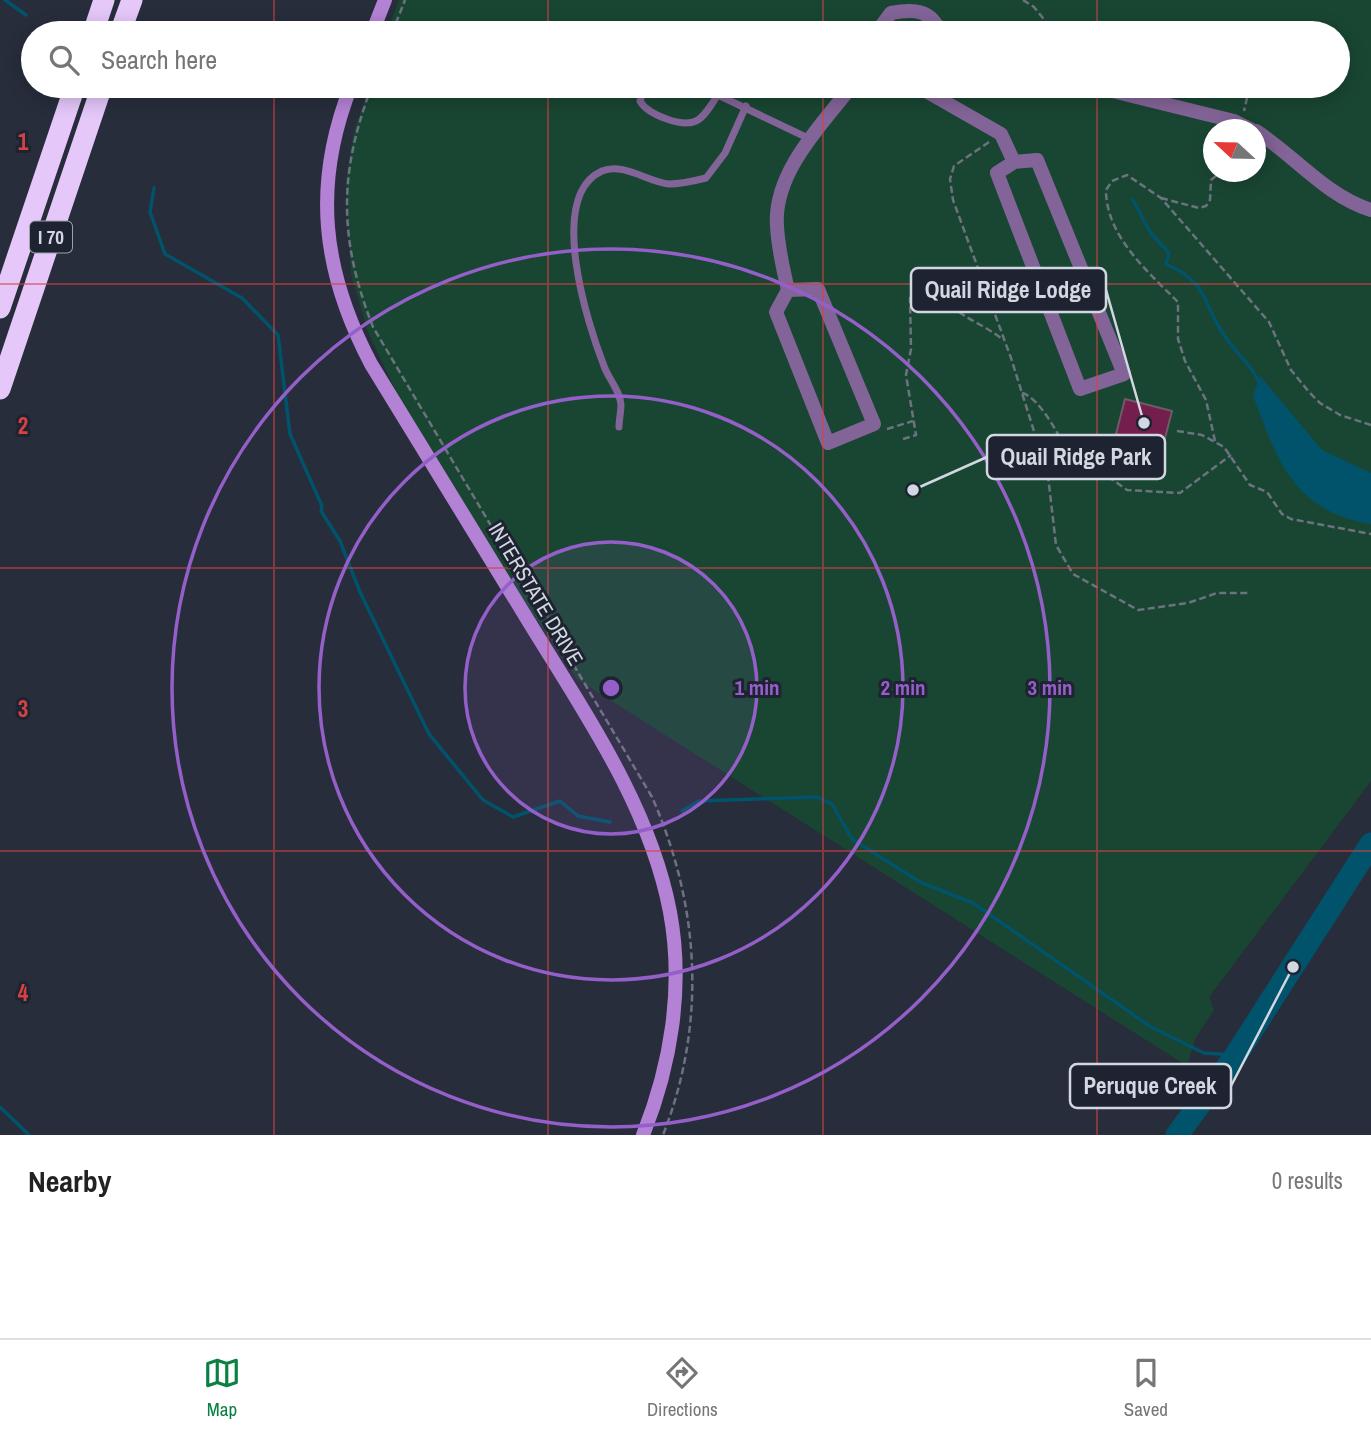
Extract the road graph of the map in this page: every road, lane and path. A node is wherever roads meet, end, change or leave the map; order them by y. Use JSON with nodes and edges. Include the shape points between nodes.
{"nodes":[{"id":1,"x":104,"y":0,"type":"edge"},
{"id":2,"x":132,"y":0,"type":"edge"},
{"id":3,"x":385,"y":0,"type":"edge"},
{"id":4,"x":405,"y":0,"type":"edge"},
{"id":5,"x":1024,"y":0,"type":"edge"},
{"id":6,"x":919,"y":6,"type":"edge"},
{"id":7,"x":892,"y":7,"type":"edge"},
{"id":8,"x":97,"y":21,"type":"edge"},
{"id":9,"x":124,"y":21,"type":"edge"},
{"id":10,"x":377,"y":21,"type":"edge"},
{"id":11,"x":397,"y":21,"type":"edge"},
{"id":12,"x":932,"y":21,"type":"edge"},
{"id":13,"x":1046,"y":21,"type":"edge"},
{"id":14,"x":71,"y":98,"type":"edge"},
{"id":15,"x":99,"y":98,"type":"edge"},
{"id":16,"x":347,"y":98,"type":"edge"},
{"id":17,"x":641,"y":98,"type":"edge"},
{"id":18,"x":716,"y":98,"type":"edge"},
{"id":19,"x":726,"y":98,"type":"edge"},
{"id":20,"x":843,"y":98,"type":"edge"},
{"id":21,"x":935,"y":98,"type":"edge"},
{"id":22,"x":938,"y":98,"type":"edge"},
{"id":23,"x":1137,"y":98,"type":"edge"},
{"id":24,"x":1247,"y":98,"type":"edge"},
{"id":25,"x":939,"y":101,"type":"junction"},
{"id":26,"x":746,"y":106,"type":"junction"},
{"id":27,"x":1216,"y":119,"type":"edge"},
{"id":28,"x":1249,"y":119,"type":"edge"},
{"id":29,"x":1001,"y":134,"type":"junction"},
{"id":30,"x":811,"y":139,"type":"junction"},
{"id":31,"x":1266,"y":140,"type":"edge"},
{"id":32,"x":1014,"y":162,"type":"junction"},
{"id":33,"x":1211,"y":182,"type":"edge"},
{"id":34,"x":1161,"y":198,"type":"junction"},
{"id":35,"x":1371,"y":210,"type":"edge"},
{"id":36,"x":788,"y":290,"type":"junction"},
{"id":37,"x":0,"y":308,"type":"edge"},
{"id":38,"x":1004,"y":341,"type":"junction"},
{"id":39,"x":0,"y":389,"type":"edge"},
{"id":40,"x":1022,"y":393,"type":"junction"},
{"id":41,"x":913,"y":421,"type":"junction"},
{"id":42,"x":874,"y":424,"type":"junction"},
{"id":43,"x":1371,"y":425,"type":"edge"},
{"id":44,"x":619,"y":427,"type":"dead end"},
{"id":45,"x":1177,"y":431,"type":"dead end"},
{"id":46,"x":903,"y":439,"type":"dead end"},
{"id":47,"x":1214,"y":441,"type":"junction"},
{"id":48,"x":1231,"y":456,"type":"junction"},
{"id":49,"x":1371,"y":534,"type":"edge"},
{"id":50,"x":1248,"y":593,"type":"dead end"},
{"id":51,"x":642,"y":1135,"type":"edge"}],
"edges":[{"from":1,"to":8,"type":"highway"},
{"from":2,"to":9,"type":"highway"},
{"from":3,"to":10,"type":"main road"},
{"from":4,"to":11,"type":"path"},
{"from":5,"to":13,"type":"path"},
{"from":6,"to":7,"type":"street"},
{"from":6,"to":12,"type":"street"},
{"from":14,"to":37,"type":"highway","number":"I 70"},
{"from":15,"to":39,"type":"highway","number":"I 70"},
{"from":16,"to":51,"type":"main road","name":"INTERSTATE DRIVE","via":[[334,138],[326,204],[332,266],[352,326],[613,762],[650,843],[665,890],[675,963],[673,1017],[664,1075]]},
{"from":17,"to":18,"type":"lane","via":[[649,112],[694,123]]},
{"from":19,"to":26,"type":"lane"},
{"from":20,"to":30,"type":"street"},
{"from":21,"to":25,"type":"street"},
{"from":22,"to":25,"type":"street"},
{"from":23,"to":27,"type":"street"},
{"from":24,"to":28,"type":"path"},
{"from":25,"to":29,"type":"street"},
{"from":26,"to":30,"type":"lane"},
{"from":26,"to":44,"type":"lane","via":[[725,153],[706,178],[667,184],[615,169],[600,172],[584,190],[573,215],[571,241],[605,369],[617,388]]},
{"from":29,"to":32,"type":"street"},
{"from":29,"to":38,"type":"path","via":[[960,160],[950,178],[953,200]]},
{"from":30,"to":36,"type":"street","via":[[789,176],[776,223]]},
{"from":31,"to":35,"type":"street","via":[[1319,181]]},
{"from":32,"to":32,"type":"street","via":[[996,173],[1080,389],[1124,374],[1037,160]]},
{"from":33,"to":34,"type":"path","via":[[1206,206]]},
{"from":34,"to":43,"type":"path","via":[[1269,321],[1291,370],[1309,392],[1340,415]]},
{"from":34,"to":47,"type":"path","via":[[1127,175],[1112,181],[1106,190],[1127,248],[1178,302],[1178,339],[1206,400]]},
{"from":36,"to":42,"type":"street","via":[[818,289]]},
{"from":36,"to":42,"type":"street","via":[[776,312],[828,443]]},
{"from":38,"to":40,"type":"path"},
{"from":38,"to":41,"type":"path","via":[[933,292],[915,292],[910,298],[911,349],[906,375]]},
{"from":40,"to":48,"type":"path","via":[[1042,410],[1071,461],[1098,470],[1127,490],[1180,493]]},
{"from":40,"to":50,"type":"path","via":[[1048,476],[1056,545],[1073,574],[1138,610],[1188,603],[1217,593]]},
{"from":41,"to":42,"type":"path","via":[[888,430]]},
{"from":41,"to":46,"type":"path","via":[[916,435]]},
{"from":45,"to":47,"type":"path"},
{"from":47,"to":48,"type":"path"},
{"from":48,"to":49,"type":"path","via":[[1250,485],[1267,492],[1282,514]]}]}
